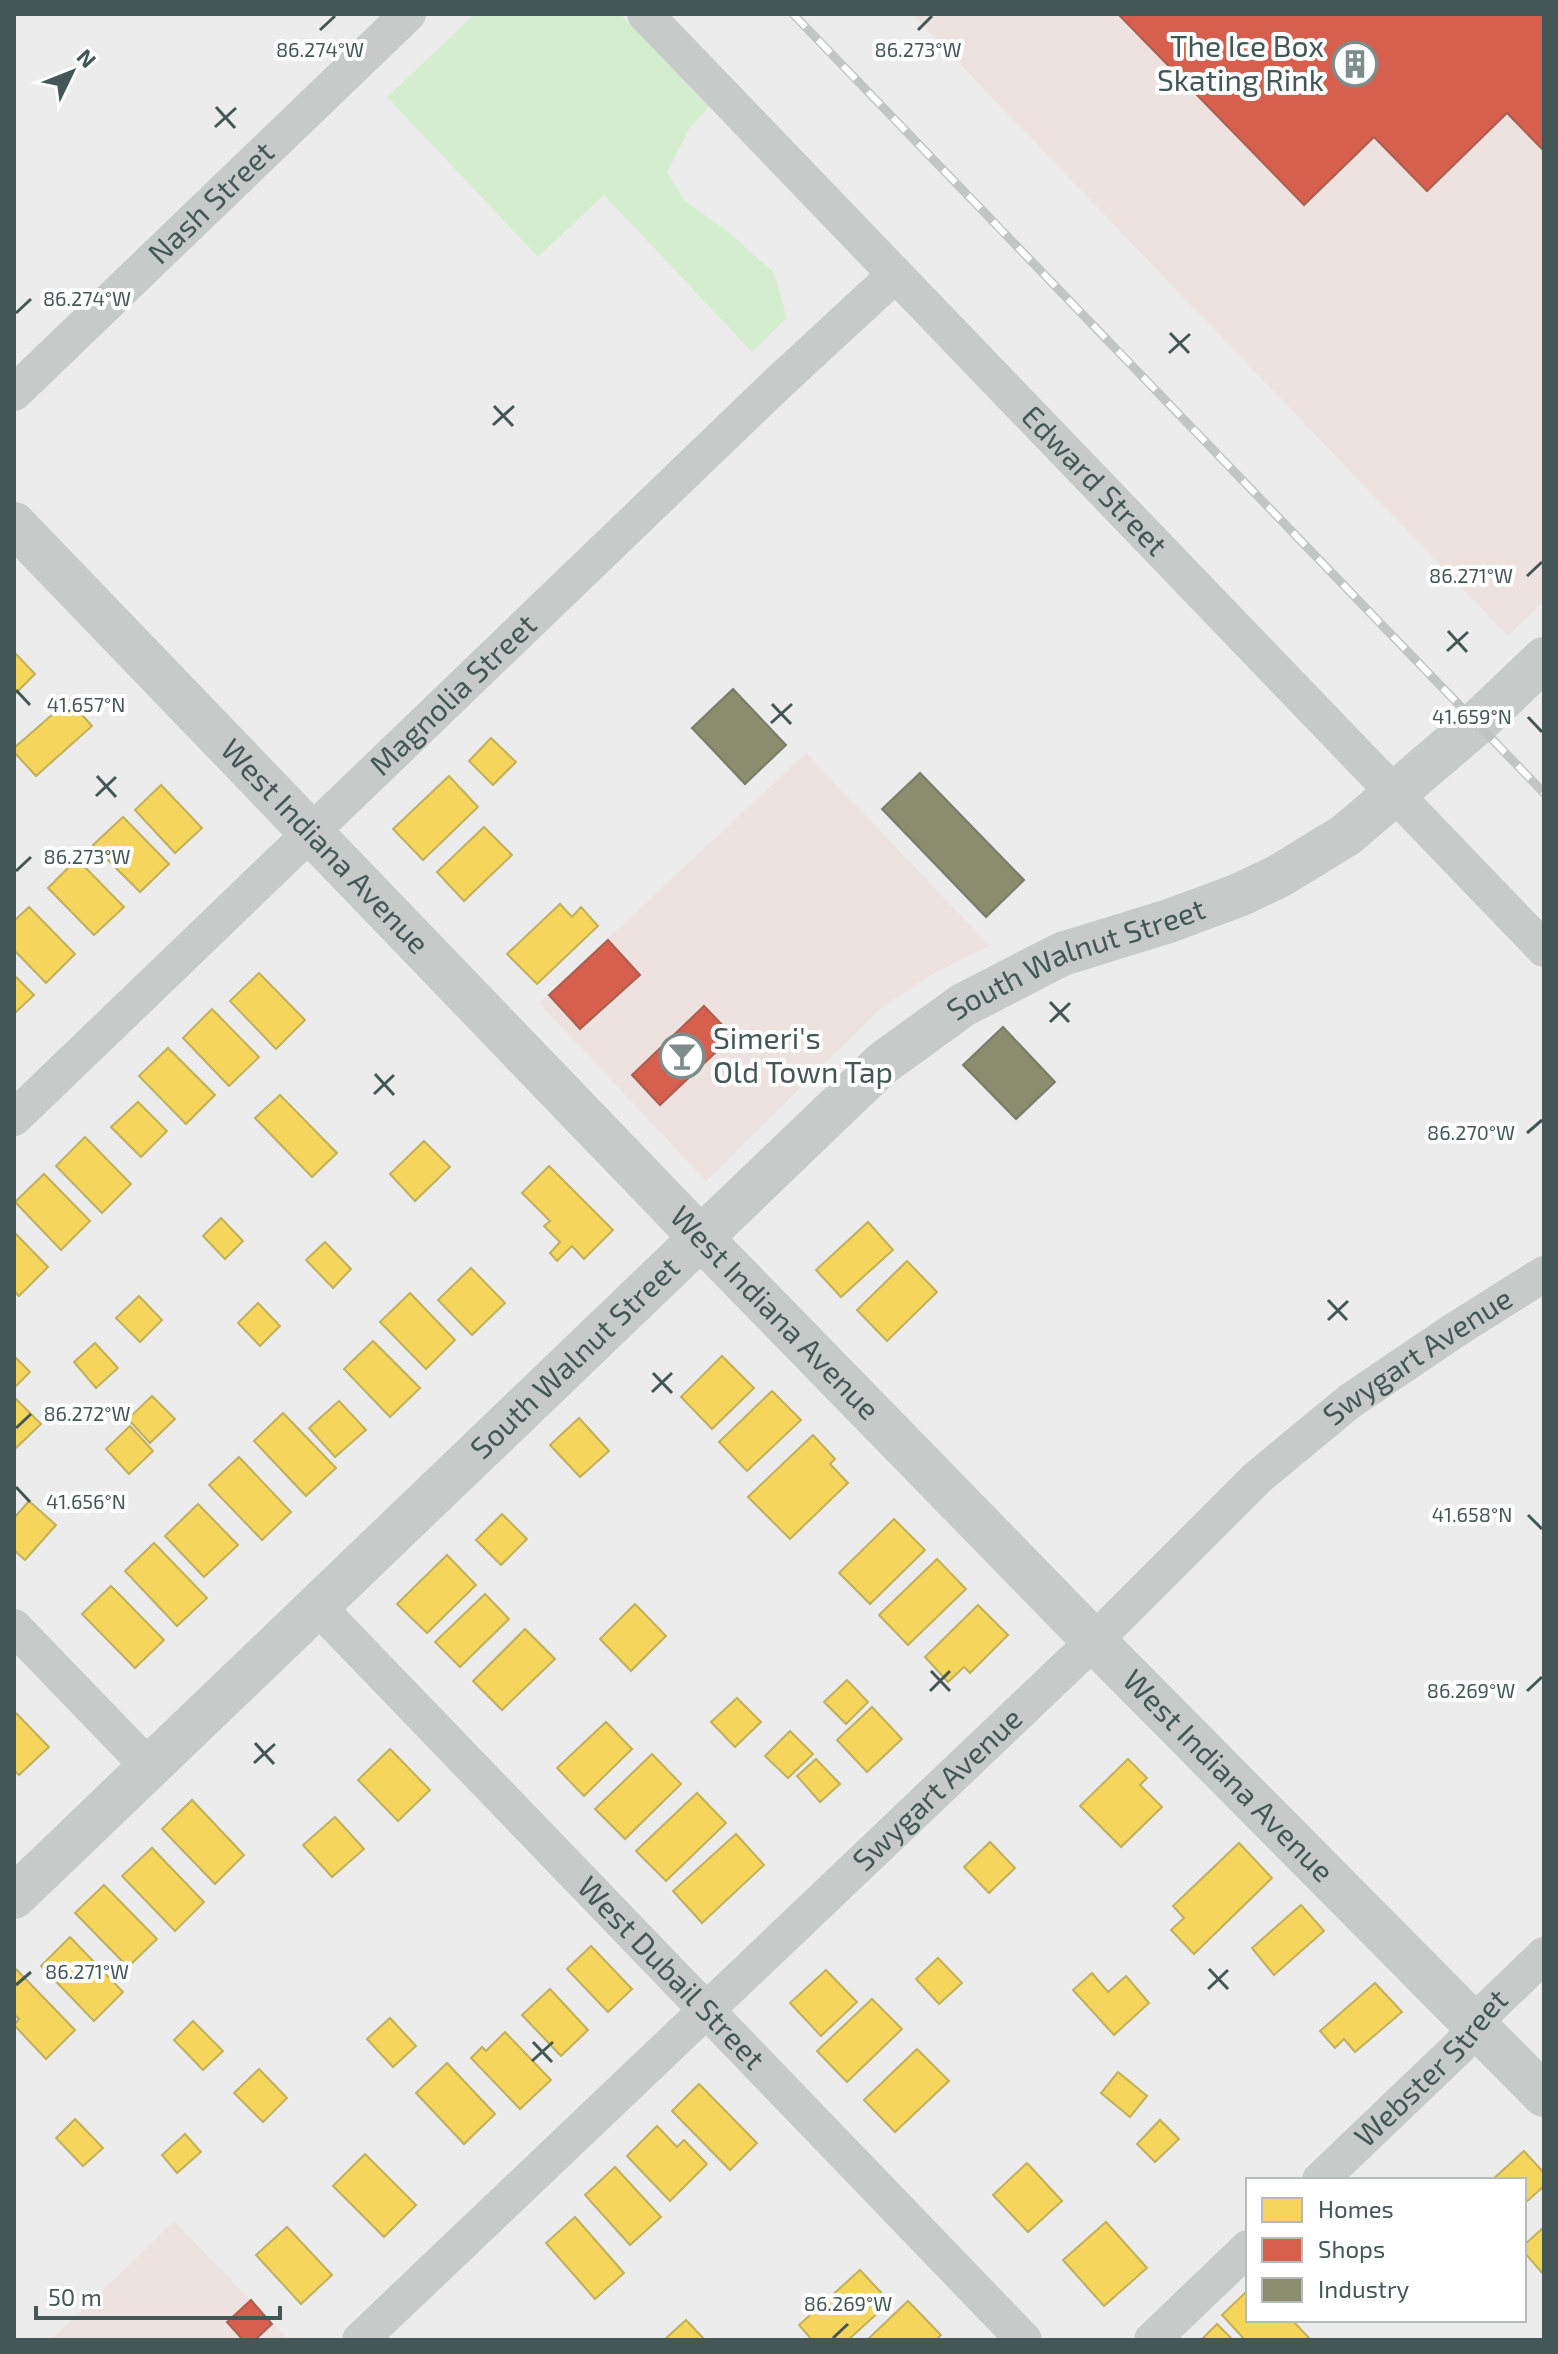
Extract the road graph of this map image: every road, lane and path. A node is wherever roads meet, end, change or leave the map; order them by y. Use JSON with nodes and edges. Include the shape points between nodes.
{"nodes":[{"id":1,"x":408,"y":14,"type":"edge"},
{"id":2,"x":645,"y":14,"type":"edge"},
{"id":3,"x":895,"y":275,"type":"junction"},
{"id":4,"x":14,"y":393,"type":"edge"},
{"id":5,"x":14,"y":524,"type":"edge"},
{"id":6,"x":1544,"y":659,"type":"edge"},
{"id":7,"x":1395,"y":793,"type":"junction"},
{"id":8,"x":312,"y":833,"type":"junction"},
{"id":9,"x":1544,"y":949,"type":"edge"},
{"id":10,"x":14,"y":1118,"type":"edge"},
{"id":11,"x":701,"y":1238,"type":"junction"},
{"id":12,"x":1544,"y":1274,"type":"edge"},
{"id":13,"x":317,"y":1606,"type":"junction"},
{"id":14,"x":14,"y":1627,"type":"edge"},
{"id":15,"x":1094,"y":1641,"type":"junction"},
{"id":16,"x":149,"y":1767,"type":"junction"},
{"id":17,"x":14,"y":1897,"type":"edge"},
{"id":18,"x":1544,"y":1955,"type":"edge"},
{"id":19,"x":706,"y":2010,"type":"junction"},
{"id":20,"x":1476,"y":2026,"type":"junction"},
{"id":21,"x":1544,"y":2095,"type":"edge"},
{"id":22,"x":1322,"y":2178,"type":"edge"},
{"id":23,"x":1246,"y":2250,"type":"edge"},
{"id":24,"x":360,"y":2340,"type":"edge"},
{"id":25,"x":1024,"y":2340,"type":"edge"},
{"id":26,"x":1152,"y":2340,"type":"edge"}],
"edges":[{"from":1,"to":4,"type":"street","name":"Nash Street"},
{"from":2,"to":3,"type":"street","name":"Edward Street"},
{"from":3,"to":7,"type":"street","name":"Edward Street"},
{"from":3,"to":8,"type":"street","name":"Magnolia Street"},
{"from":5,"to":8,"type":"street","name":"West Indiana Avenue"},
{"from":6,"to":7,"type":"street","name":"South Walnut Street"},
{"from":7,"to":9,"type":"street","name":"Edward Street"},
{"from":7,"to":11,"type":"street","name":"South Walnut Street","via":[[1346,835],[1279,876],[1169,921],[1062,954],[963,1005],[883,1063]]},
{"from":8,"to":10,"type":"street","name":"Magnolia Street"},
{"from":8,"to":11,"type":"street","name":"West Indiana Avenue"},
{"from":11,"to":13,"type":"street","name":"South Walnut Street"},
{"from":11,"to":15,"type":"street","name":"West Indiana Avenue"},
{"from":12,"to":15,"type":"street","name":"Swygart Avenue","via":[[1442,1338],[1312,1431],[1257,1478]]},
{"from":13,"to":16,"type":"street","name":"South Walnut Street"},
{"from":13,"to":19,"type":"street","name":"West Dubail Street"},
{"from":14,"to":16,"type":"street"},
{"from":15,"to":19,"type":"street","name":"Swygart Avenue"},
{"from":15,"to":20,"type":"street","name":"West Indiana Avenue"},
{"from":16,"to":17,"type":"street","name":"South Walnut Street"},
{"from":18,"to":20,"type":"street","name":"Webster Street"},
{"from":19,"to":24,"type":"street","name":"Swygart Avenue"},
{"from":19,"to":25,"type":"street","name":"West Dubail Street"},
{"from":20,"to":21,"type":"street","name":"West Indiana Avenue"},
{"from":20,"to":22,"type":"street","name":"Webster Street"},
{"from":23,"to":26,"type":"street"}]}
